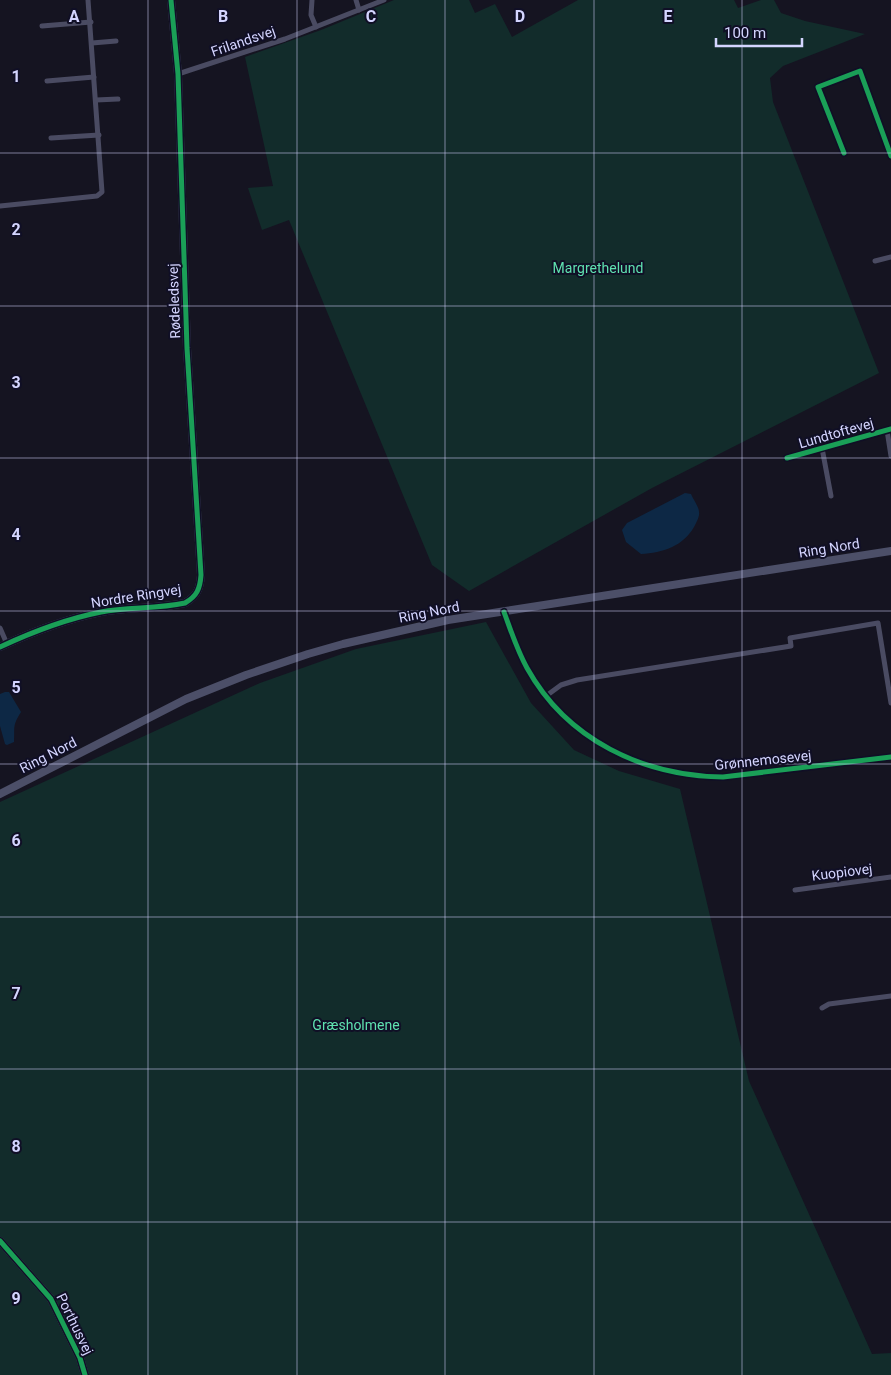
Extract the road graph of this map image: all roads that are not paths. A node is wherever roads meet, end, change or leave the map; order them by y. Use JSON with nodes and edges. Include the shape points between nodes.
{"nodes":[{"id":1,"x":88,"y":0,"type":"edge"},
{"id":2,"x":171,"y":0,"type":"edge"},
{"id":3,"x":312,"y":0,"type":"edge"},
{"id":4,"x":356,"y":0,"type":"edge"},
{"id":5,"x":384,"y":0,"type":"edge"},
{"id":6,"x":359,"y":10,"type":"junction"},
{"id":7,"x":91,"y":22,"type":"junction"},
{"id":8,"x":42,"y":26,"type":"dead end"},
{"id":9,"x":316,"y":27,"type":"junction"},
{"id":10,"x":116,"y":41,"type":"dead end"},
{"id":11,"x":92,"y":43,"type":"junction"},
{"id":12,"x":178,"y":74,"type":"junction"},
{"id":13,"x":94,"y":78,"type":"junction"},
{"id":14,"x":47,"y":81,"type":"dead end"},
{"id":15,"x":118,"y":99,"type":"dead end"},
{"id":16,"x":96,"y":100,"type":"junction"},
{"id":17,"x":99,"y":135,"type":"junction"},
{"id":18,"x":51,"y":138,"type":"dead end"},
{"id":19,"x":844,"y":153,"type":"dead end"},
{"id":20,"x":891,"y":156,"type":"edge"},
{"id":21,"x":0,"y":206,"type":"edge"},
{"id":22,"x":891,"y":257,"type":"edge"},
{"id":23,"x":875,"y":261,"type":"dead end"},
{"id":24,"x":889,"y":430,"type":"edge"},
{"id":25,"x":822,"y":448,"type":"junction"},
{"id":26,"x":891,"y":456,"type":"edge"},
{"id":27,"x":787,"y":458,"type":"dead end"},
{"id":28,"x":831,"y":496,"type":"dead end"},
{"id":29,"x":891,"y":551,"type":"edge"},
{"id":30,"x":192,"y":599,"type":"joint"},
{"id":31,"x":504,"y":612,"type":"junction"},
{"id":32,"x":0,"y":628,"type":"edge"},
{"id":33,"x":4,"y":646,"type":"edge"},
{"id":34,"x":546,"y":696,"type":"junction"},
{"id":35,"x":891,"y":703,"type":"edge"},
{"id":36,"x":891,"y":757,"type":"edge"},
{"id":37,"x":0,"y":794,"type":"edge"},
{"id":38,"x":891,"y":877,"type":"edge"},
{"id":39,"x":795,"y":890,"type":"dead end"},
{"id":40,"x":891,"y":996,"type":"edge"},
{"id":41,"x":822,"y":1008,"type":"dead end"},
{"id":42,"x":0,"y":1241,"type":"edge"},
{"id":43,"x":85,"y":1375,"type":"edge"}],
"edges":[{"from":1,"to":7,"type":"street"},
{"from":2,"to":12,"type":"street","name":"Rødeledsvej"},
{"from":3,"to":9,"type":"street","via":[[311,15]]},
{"from":4,"to":6,"type":"street"},
{"from":5,"to":6,"type":"street","name":"Frilandsvej"},
{"from":6,"to":9,"type":"street","name":"Frilandsvej"},
{"from":7,"to":8,"type":"street"},
{"from":7,"to":11,"type":"street"},
{"from":9,"to":12,"type":"street","name":"Frilandsvej"},
{"from":10,"to":11,"type":"street"},
{"from":11,"to":13,"type":"street"},
{"from":12,"to":30,"type":"street","name":"Rødeledsvej","via":[[187,348],[201,575],[200,589]]},
{"from":13,"to":14,"type":"street"},
{"from":13,"to":16,"type":"street"},
{"from":15,"to":16,"type":"street"},
{"from":16,"to":17,"type":"street"},
{"from":17,"to":18,"type":"street"},
{"from":17,"to":21,"type":"street","via":[[102,192],[97,196]]},
{"from":19,"to":20,"type":"street","via":[[818,87],[860,71]]},
{"from":22,"to":23,"type":"street"},
{"from":24,"to":25,"type":"street","name":"Lundtoftevej"},
{"from":24,"to":26,"type":"street","name":"Lundtoftevej"},
{"from":25,"to":27,"type":"street","name":"Lundtoftevej"},
{"from":25,"to":28,"type":"street","name":"Lundtoftevej"},
{"from":29,"to":31,"type":"street","name":"Ring Nord"},
{"from":30,"to":33,"type":"street","name":"Nordre Ringvej","via":[[177,604],[80,617]]},
{"from":31,"to":34,"type":"street","name":"Grønnemosevej","via":[[522,659]]},
{"from":31,"to":37,"type":"street","name":"Ring Nord","via":[[448,620],[343,644],[246,675],[186,699]]},
{"from":32,"to":33,"type":"street"},
{"from":34,"to":35,"type":"street","via":[[561,685],[577,680],[791,646],[790,638],[878,623]]},
{"from":34,"to":36,"type":"street","name":"Grønnemosevej","via":[[597,743],[627,758],[675,773],[723,777]]},
{"from":38,"to":39,"type":"street","name":"Kuopiovej"},
{"from":40,"to":41,"type":"street","via":[[829,1004]]},
{"from":42,"to":43,"type":"street","name":"Porthusvej","via":[[52,1299]]}]}
